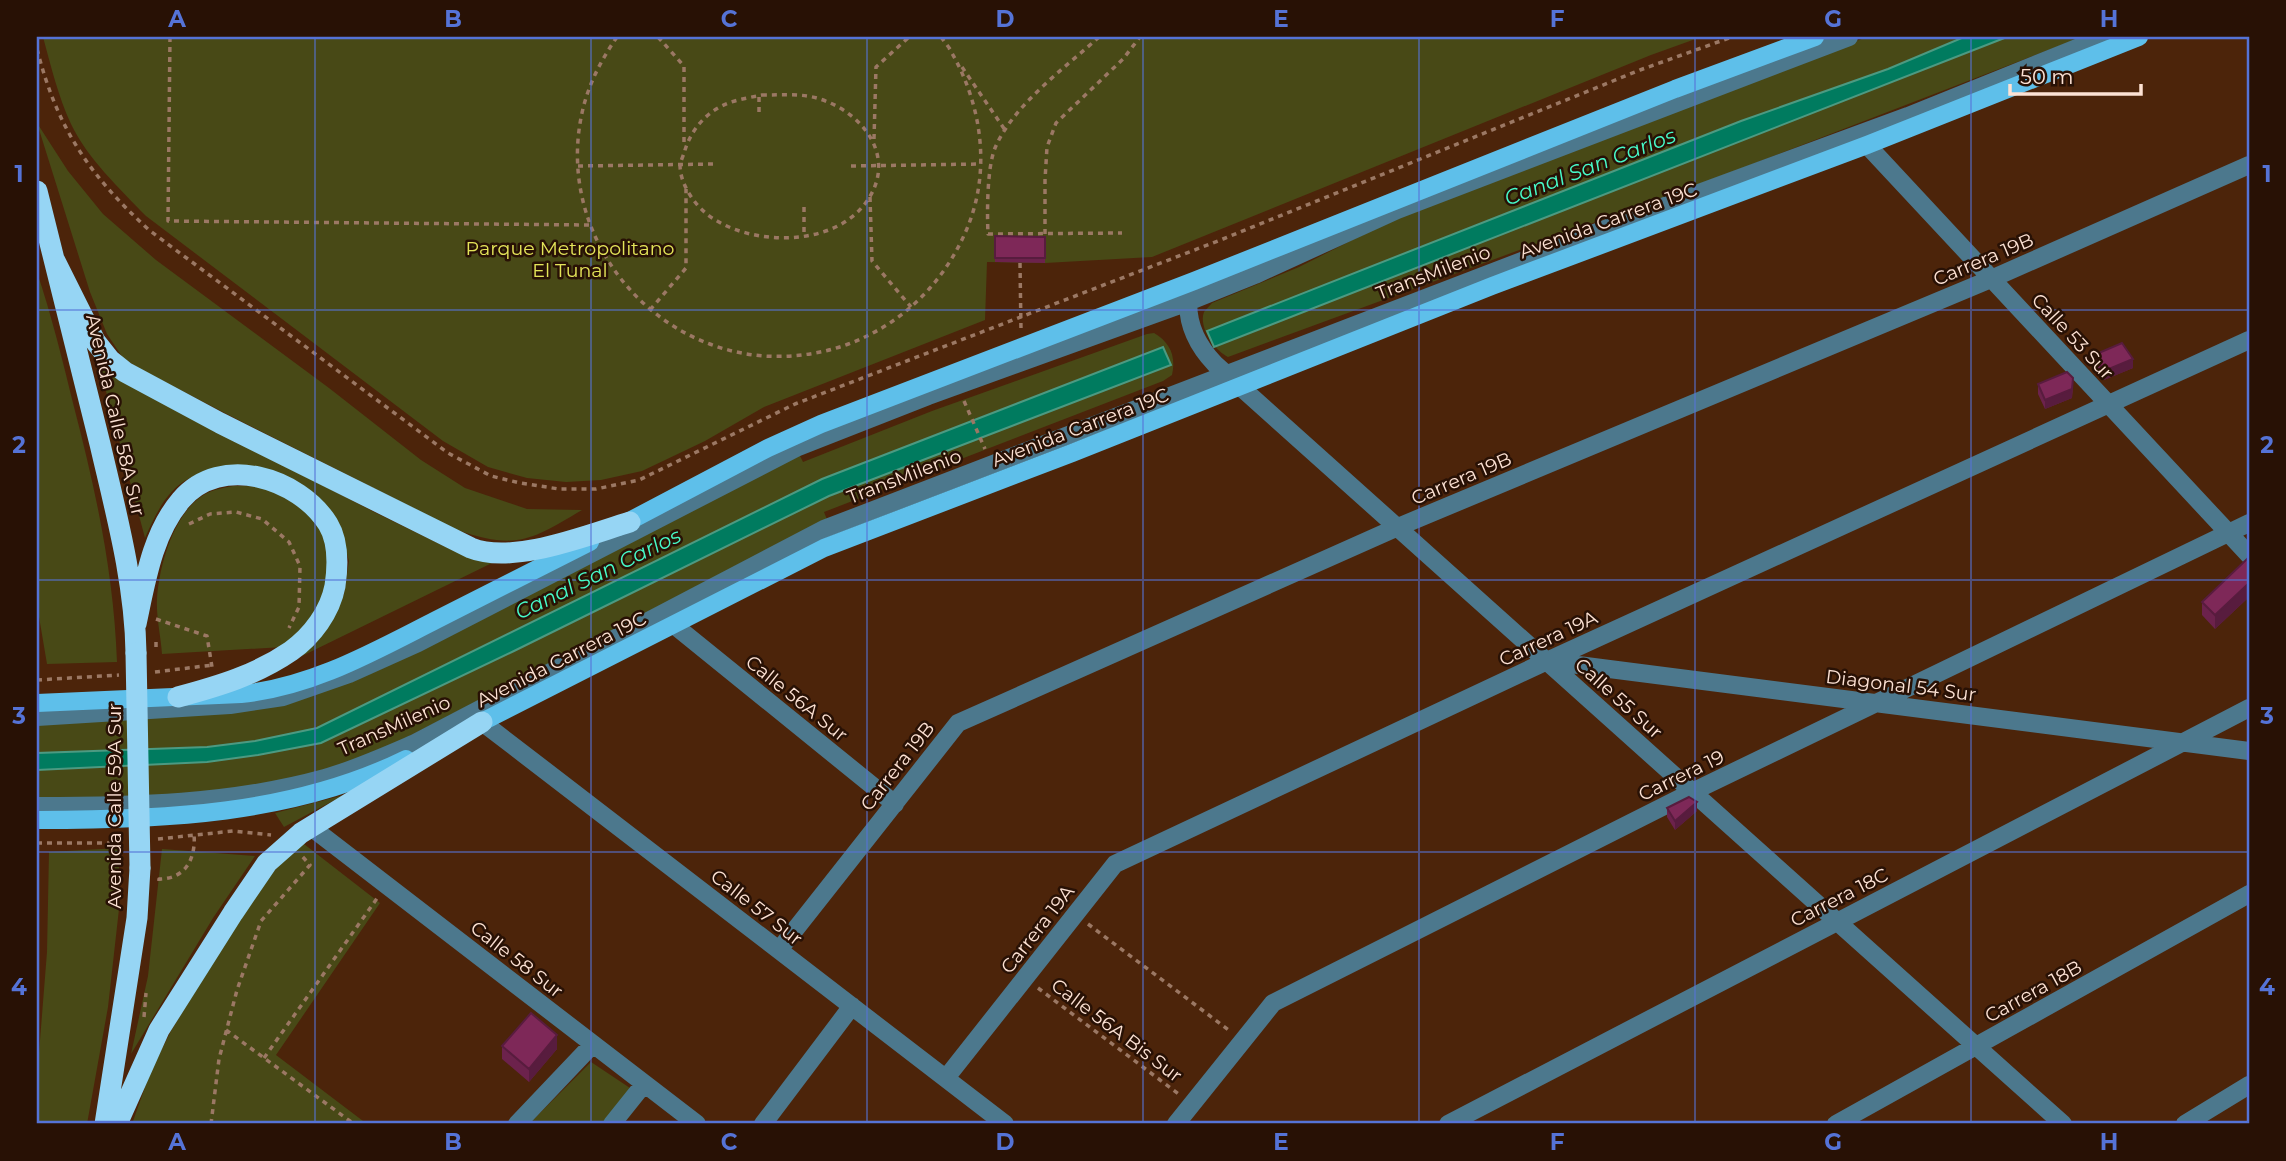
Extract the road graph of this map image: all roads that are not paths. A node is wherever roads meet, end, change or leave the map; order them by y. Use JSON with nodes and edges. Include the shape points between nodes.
{"nodes":[{"id":1,"x":1815,"y":37,"type":"edge"},
{"id":2,"x":1849,"y":37,"type":"edge"},
{"id":3,"x":2104,"y":37,"type":"edge"},
{"id":4,"x":2139,"y":37,"type":"edge"},
{"id":5,"x":1867,"y":145,"type":"junction"},
{"id":6,"x":2249,"y":165,"type":"edge"},
{"id":7,"x":37,"y":191,"type":"edge"},
{"id":8,"x":55,"y":261,"type":"junction"},
{"id":9,"x":1991,"y":279,"type":"junction"},
{"id":10,"x":1194,"y":281,"type":"junction"},
{"id":11,"x":1188,"y":302,"type":"junction"},
{"id":12,"x":2249,"y":340,"type":"edge"},
{"id":13,"x":1226,"y":374,"type":"junction"},
{"id":14,"x":1240,"y":386,"type":"junction"},
{"id":15,"x":2108,"y":404,"type":"junction"},
{"id":16,"x":630,"y":522,"type":"junction"},
{"id":17,"x":2249,"y":523,"type":"edge"},
{"id":18,"x":1398,"y":527,"type":"junction"},
{"id":19,"x":2229,"y":533,"type":"junction"},
{"id":20,"x":2249,"y":555,"type":"edge"},
{"id":21,"x":146,"y":622,"type":"junction"},
{"id":22,"x":674,"y":625,"type":"junction"},
{"id":23,"x":136,"y":653,"type":"joint"},
{"id":24,"x":1547,"y":661,"type":"junction"},
{"id":25,"x":178,"y":697,"type":"junction"},
{"id":26,"x":37,"y":703,"type":"edge"},
{"id":27,"x":1876,"y":704,"type":"junction"},
{"id":28,"x":2249,"y":708,"type":"edge"},
{"id":29,"x":37,"y":717,"type":"edge"},
{"id":30,"x":482,"y":722,"type":"junction"},
{"id":31,"x":2181,"y":743,"type":"junction"},
{"id":32,"x":2249,"y":751,"type":"edge"},
{"id":33,"x":1692,"y":792,"type":"junction"},
{"id":34,"x":895,"y":804,"type":"junction"},
{"id":35,"x":37,"y":806,"type":"edge"},
{"id":36,"x":37,"y":820,"type":"edge"},
{"id":37,"x":311,"y":827,"type":"junction"},
{"id":38,"x":2249,"y":894,"type":"edge"},
{"id":39,"x":1836,"y":922,"type":"junction"},
{"id":40,"x":779,"y":950,"type":"junction"},
{"id":41,"x":852,"y":1006,"type":"junction"},
{"id":42,"x":593,"y":1044,"type":"junction"},
{"id":43,"x":1976,"y":1047,"type":"junction"},
{"id":44,"x":946,"y":1079,"type":"junction"},
{"id":45,"x":644,"y":1084,"type":"junction"},
{"id":46,"x":2249,"y":1086,"type":"edge"},
{"id":47,"x":105,"y":1124,"type":"edge"},
{"id":48,"x":117,"y":1124,"type":"edge"},
{"id":49,"x":517,"y":1124,"type":"edge"},
{"id":50,"x":612,"y":1124,"type":"edge"},
{"id":51,"x":697,"y":1124,"type":"edge"},
{"id":52,"x":763,"y":1124,"type":"edge"},
{"id":53,"x":1005,"y":1124,"type":"edge"},
{"id":54,"x":1176,"y":1124,"type":"edge"},
{"id":55,"x":1448,"y":1124,"type":"edge"},
{"id":56,"x":1836,"y":1124,"type":"edge"},
{"id":57,"x":2063,"y":1124,"type":"edge"},
{"id":58,"x":2185,"y":1124,"type":"edge"}],
"edges":[{"from":1,"to":10,"type":"main road"},
{"from":2,"to":11,"type":"street","via":[[1408,206]]},
{"from":3,"to":13,"type":"street","name":"TransMilenio","via":[[1908,116]]},
{"from":4,"to":5,"type":"main road","name":"Avenida Carrera 19C"},
{"from":5,"to":9,"type":"street","name":"Calle 53 Sur"},
{"from":5,"to":14,"type":"main road","name":"Avenida Carrera 19C"},
{"from":6,"to":9,"type":"street","name":"Carrera 19B"},
{"from":7,"to":8,"type":"highway","name":"Avenida Calle 58A Sur"},
{"from":8,"to":16,"type":"highway","via":[[94,341],[125,372],[471,548],[491,554],[526,551]]},
{"from":8,"to":21,"type":"highway","name":"Avenida Calle 58A Sur","via":[[128,566]]},
{"from":9,"to":15,"type":"street","name":"Calle 53 Sur"},
{"from":9,"to":18,"type":"street","name":"Carrera 19B"},
{"from":10,"to":11,"type":"street","name":"Calle 55 Sur"},
{"from":10,"to":16,"type":"main road","via":[[794,435]]},
{"from":11,"to":13,"type":"street","name":"Calle 55 Sur","via":[[1195,338]]},
{"from":11,"to":29,"type":"street","via":[[798,447],[349,674],[283,697],[230,705]]},
{"from":12,"to":15,"type":"street","name":"Carrera 19A"},
{"from":13,"to":14,"type":"street","name":"Calle 55 Sur"},
{"from":13,"to":35,"type":"street","name":"TransMilenio","via":[[824,529],[415,743],[372,761],[295,785],[213,799],[131,806]]},
{"from":14,"to":18,"type":"street","name":"Calle 55 Sur"},
{"from":14,"to":22,"type":"main road","name":"Avenida Carrera 19C","via":[[824,548]]},
{"from":15,"to":19,"type":"street","name":"Calle 53 Sur"},
{"from":15,"to":24,"type":"street","name":"Carrera 19A"},
{"from":16,"to":25,"type":"main road","via":[[317,677],[267,691]]},
{"from":17,"to":19,"type":"street","name":"Carrera 19"},
{"from":18,"to":24,"type":"street","name":"Calle 55 Sur"},
{"from":18,"to":34,"type":"street","name":"Carrera 19B","via":[[958,723]]},
{"from":19,"to":20,"type":"street","name":"Calle 53 Sur"},
{"from":19,"to":27,"type":"street","name":"Carrera 19"},
{"from":21,"to":23,"type":"highway","name":"Avenida Calle 58A Sur"},
{"from":21,"to":25,"type":"highway","via":[[145,581],[159,538],[182,499],[198,486],[239,475],[262,478],[288,487],[313,505],[328,525],[337,551],[336,578],[328,607],[312,631],[293,649],[250,675]]},
{"from":22,"to":30,"type":"main road","name":"Avenida Carrera 19C"},
{"from":22,"to":34,"type":"street","name":"Calle 56A Sur"},
{"from":23,"to":47,"type":"highway","name":"Avenida Calle 59A Sur","bridge":true,"via":[[137,918]]},
{"from":24,"to":27,"type":"street","name":"Diagonal 54 Sur"},
{"from":24,"to":33,"type":"street","name":"Calle 55 Sur"},
{"from":24,"to":44,"type":"street","name":"Carrera 19A","via":[[1115,864]]},
{"from":25,"to":26,"type":"main road"},
{"from":27,"to":31,"type":"street","name":"Diagonal 54 Sur"},
{"from":27,"to":33,"type":"street","name":"Carrera 19"},
{"from":28,"to":31,"type":"street","name":"Carrera 18C"},
{"from":30,"to":36,"type":"main road","name":"Avenida Carrera 19C","via":[[371,775],[274,803],[191,815]]},
{"from":30,"to":37,"type":"highway"},
{"from":30,"to":40,"type":"street","name":"Calle 57 Sur"},
{"from":31,"to":32,"type":"street","name":"Diagonal 54 Sur"},
{"from":31,"to":39,"type":"street","name":"Carrera 18C"},
{"from":33,"to":39,"type":"street","name":"Calle 55 Sur"},
{"from":33,"to":54,"type":"street","name":"Carrera 19","via":[[1273,1003]]},
{"from":34,"to":40,"type":"street","name":"Carrera 19B"},
{"from":37,"to":42,"type":"street","name":"Calle 58 Sur"},
{"from":37,"to":48,"type":"highway","via":[[279,850],[257,876],[159,1030]]},
{"from":38,"to":43,"type":"street","name":"Carrera 18B"},
{"from":39,"to":43,"type":"street","name":"Calle 55 Sur"},
{"from":39,"to":55,"type":"street","name":"Carrera 18C"},
{"from":40,"to":41,"type":"street","name":"Calle 57 Sur"},
{"from":41,"to":44,"type":"street","name":"Calle 57 Sur"},
{"from":41,"to":52,"type":"street"},
{"from":42,"to":45,"type":"street","name":"Calle 58 Sur"},
{"from":42,"to":49,"type":"street"},
{"from":43,"to":56,"type":"street","name":"Carrera 18B"},
{"from":43,"to":57,"type":"street","name":"Calle 55 Sur"},
{"from":44,"to":53,"type":"street","name":"Calle 57 Sur"},
{"from":45,"to":50,"type":"street"},
{"from":45,"to":51,"type":"street","name":"Calle 58 Sur"},
{"from":46,"to":58,"type":"street"}]}
